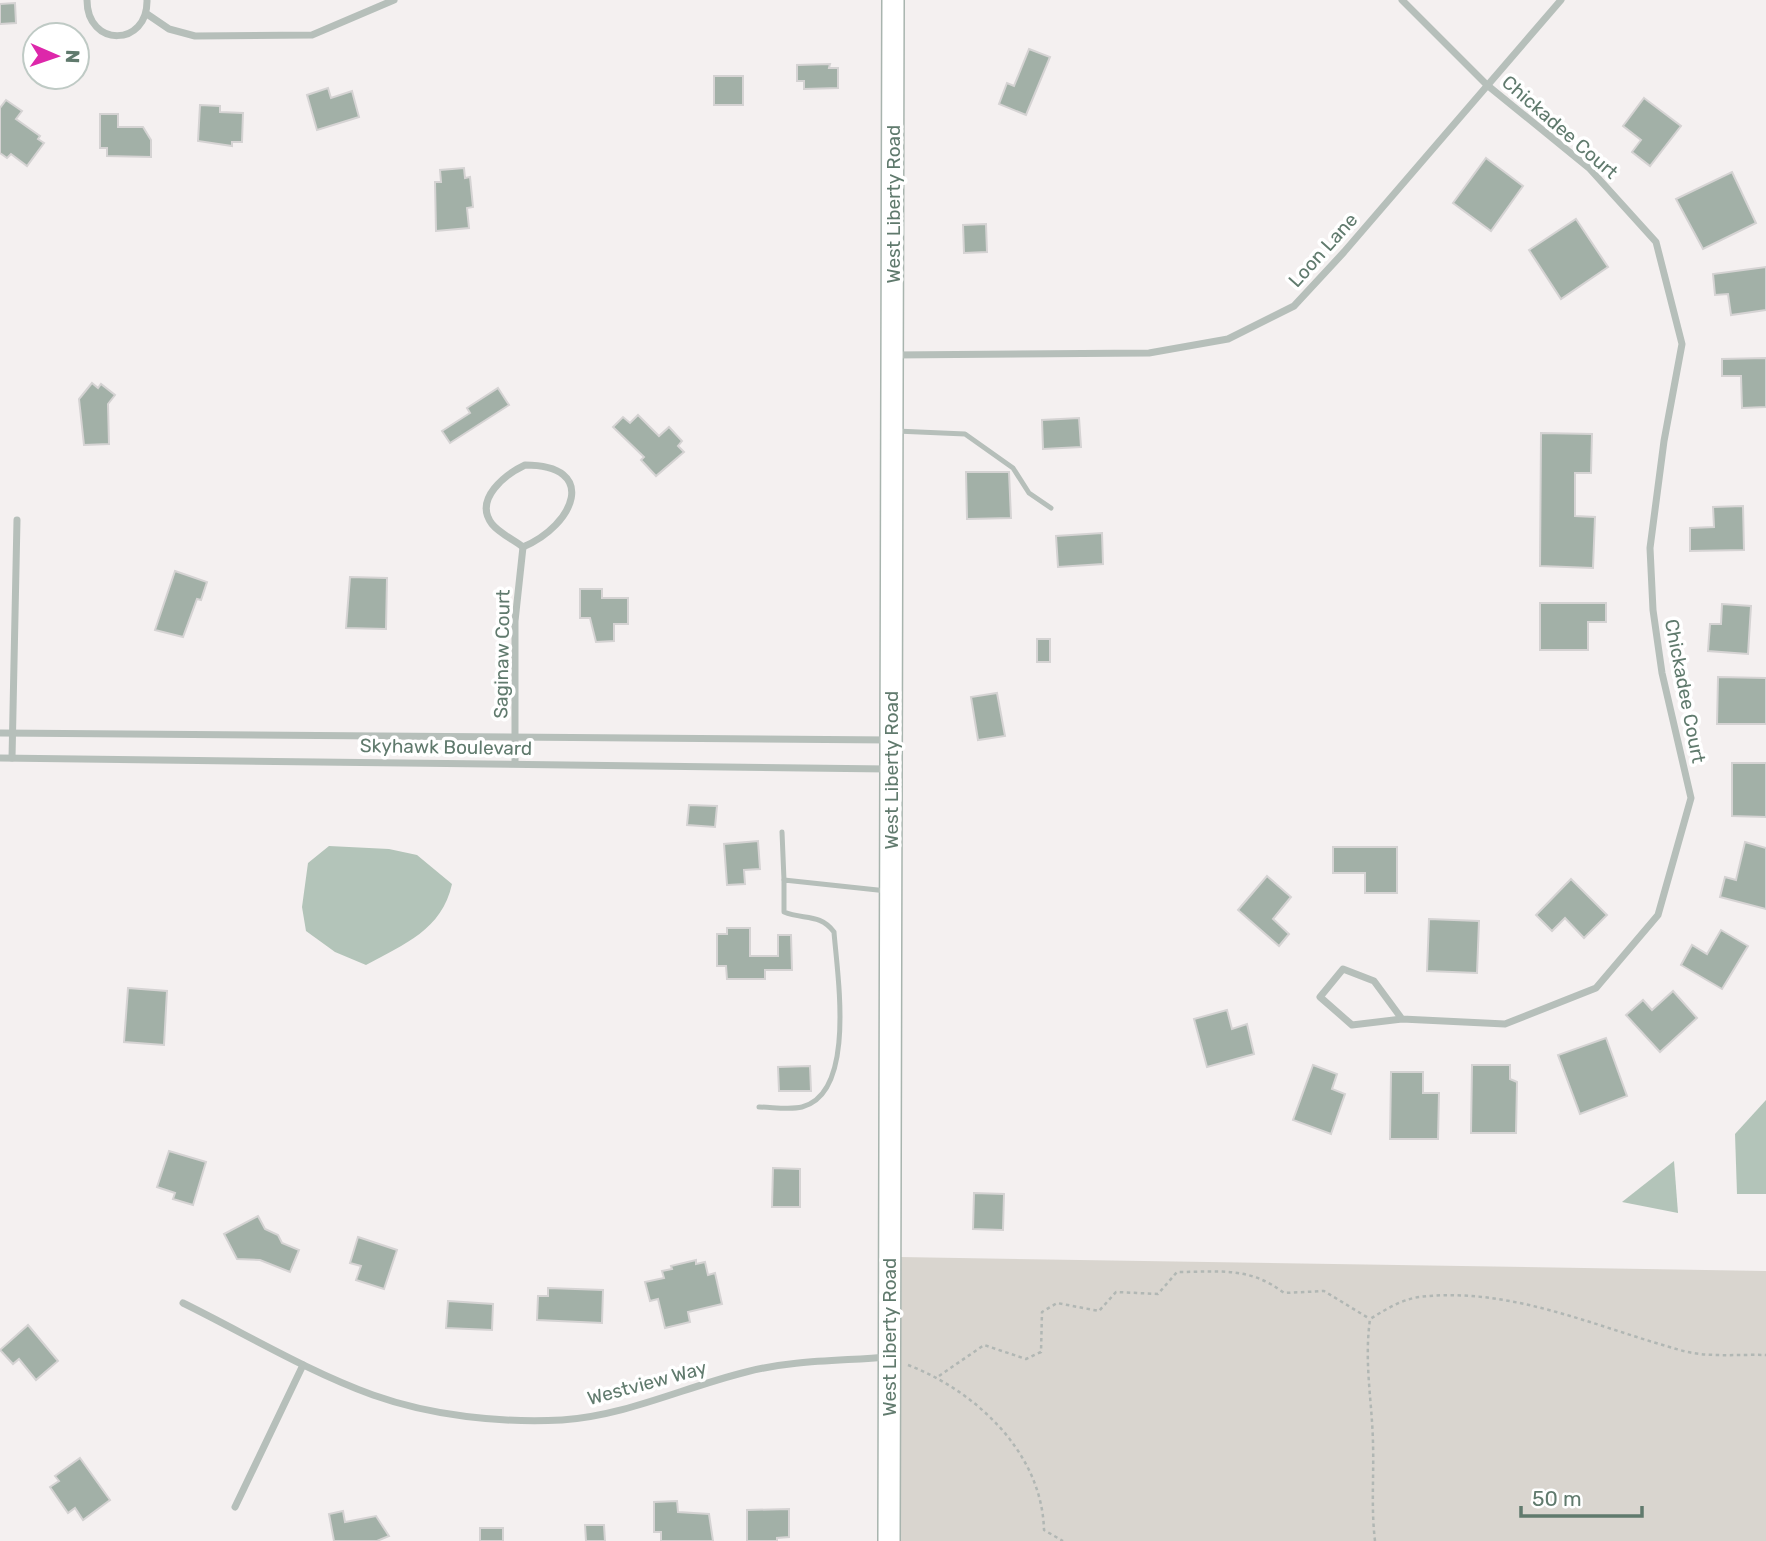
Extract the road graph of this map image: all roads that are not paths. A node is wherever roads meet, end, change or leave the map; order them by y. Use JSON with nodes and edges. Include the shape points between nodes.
{"nodes":[{"id":1,"x":87,"y":0,"type":"edge"},
{"id":2,"x":147,"y":0,"type":"edge"},
{"id":3,"x":394,"y":0,"type":"edge"},
{"id":4,"x":893,"y":0,"type":"edge"},
{"id":5,"x":1402,"y":0,"type":"edge"},
{"id":6,"x":1561,"y":0,"type":"edge"},
{"id":7,"x":147,"y":13,"type":"junction"},
{"id":8,"x":1487,"y":85,"type":"junction"},
{"id":9,"x":893,"y":355,"type":"junction"},
{"id":10,"x":893,"y":431,"type":"junction"},
{"id":11,"x":1051,"y":508,"type":"dead end"},
{"id":12,"x":17,"y":520,"type":"dead end"},
{"id":13,"x":523,"y":547,"type":"junction"},
{"id":14,"x":13,"y":732,"type":"junction"},
{"id":15,"x":0,"y":733,"type":"edge"},
{"id":16,"x":516,"y":737,"type":"junction"},
{"id":17,"x":890,"y":740,"type":"junction"},
{"id":18,"x":0,"y":758,"type":"edge"},
{"id":19,"x":12,"y":758,"type":"junction"},
{"id":20,"x":515,"y":763,"type":"junction"},
{"id":21,"x":891,"y":769,"type":"junction"},
{"id":22,"x":782,"y":832,"type":"dead end"},
{"id":23,"x":784,"y":880,"type":"junction"},
{"id":24,"x":891,"y":891,"type":"junction"},
{"id":25,"x":1402,"y":1019,"type":"junction"},
{"id":26,"x":759,"y":1107,"type":"dead end"},
{"id":27,"x":183,"y":1303,"type":"dead end"},
{"id":28,"x":889,"y":1357,"type":"junction"},
{"id":29,"x":303,"y":1365,"type":"junction"},
{"id":30,"x":235,"y":1507,"type":"dead end"},
{"id":31,"x":889,"y":1541,"type":"edge"}],
"edges":[{"from":1,"to":7,"type":"street","via":[[87,12],[96,29],[107,35],[139,29]]},
{"from":2,"to":7,"type":"street"},
{"from":3,"to":7,"type":"street","via":[[312,35],[195,36],[169,29]]},
{"from":4,"to":9,"type":"main road","name":"West Liberty Road"},
{"from":5,"to":8,"type":"street","name":"Chickadee Court"},
{"from":6,"to":8,"type":"street","name":"Loon Lane"},
{"from":8,"to":9,"type":"street","name":"Loon Lane","via":[[1294,306],[1228,339],[1149,352]]},
{"from":8,"to":25,"type":"street","name":"Chickadee Court","via":[[1589,168],[1656,242],[1682,344],[1650,548],[1653,610],[1662,673],[1691,798],[1658,915],[1596,988],[1505,1024]]},
{"from":9,"to":10,"type":"main road","name":"West Liberty Road"},
{"from":10,"to":11,"type":"lane","via":[[965,434],[1013,468],[1029,493]]},
{"from":10,"to":17,"type":"main road","name":"West Liberty Road"},
{"from":12,"to":14,"type":"street"},
{"from":13,"to":13,"type":"street","via":[[546,537],[571,506],[571,488],[548,465],[525,465],[508,473],[491,492],[487,509],[491,523]]},
{"from":13,"to":16,"type":"street","name":"Saginaw Court","via":[[515,621]]},
{"from":14,"to":15,"type":"street","name":"Skyhawk Boulevard"},
{"from":14,"to":16,"type":"street","name":"Skyhawk Boulevard"},
{"from":14,"to":19,"type":"street"},
{"from":16,"to":17,"type":"street","name":"Skyhawk Boulevard"},
{"from":16,"to":20,"type":"street","name":"Saginaw Court"},
{"from":17,"to":21,"type":"main road","name":"West Liberty Road"},
{"from":18,"to":19,"type":"street","name":"Skyhawk Boulevard"},
{"from":19,"to":20,"type":"street","name":"Skyhawk Boulevard"},
{"from":20,"to":21,"type":"street","name":"Skyhawk Boulevard"},
{"from":21,"to":24,"type":"main road","name":"West Liberty Road"},
{"from":22,"to":23,"type":"lane"},
{"from":23,"to":24,"type":"lane"},
{"from":23,"to":26,"type":"lane","via":[[784,912],[816,918],[834,932],[841,1031],[826,1089],[816,1100],[802,1107]]},
{"from":24,"to":28,"type":"main road","name":"West Liberty Road"},
{"from":25,"to":25,"type":"street","name":"Chickadee Court","via":[[1374,981],[1343,969],[1320,997],[1352,1025]]},
{"from":27,"to":29,"type":"street","name":"Westview Way"},
{"from":28,"to":29,"type":"street","name":"Westview Way","via":[[747,1371],[607,1413],[563,1420],[459,1416],[374,1395]]},
{"from":28,"to":31,"type":"main road","name":"West Liberty Road"},
{"from":29,"to":30,"type":"street"}]}
